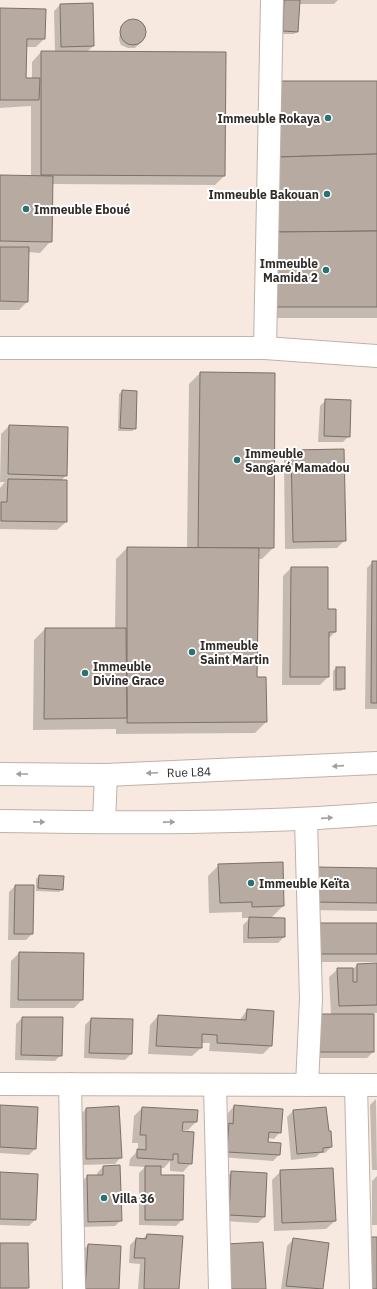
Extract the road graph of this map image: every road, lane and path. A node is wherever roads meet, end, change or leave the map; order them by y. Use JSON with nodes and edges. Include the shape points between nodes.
{"nodes":[{"id":1,"x":272,"y":0,"type":"edge"},
{"id":2,"x":0,"y":348,"type":"edge"},
{"id":3,"x":265,"y":348,"type":"junction"},
{"id":4,"x":377,"y":356,"type":"edge"},
{"id":5,"x":377,"y":763,"type":"edge"},
{"id":6,"x":0,"y":774,"type":"edge"},
{"id":7,"x":106,"y":775,"type":"junction"},
{"id":8,"x":377,"y":814,"type":"edge"},
{"id":9,"x":306,"y":820,"type":"junction"},
{"id":10,"x":0,"y":821,"type":"edge"},
{"id":11,"x":104,"y":822,"type":"junction"},
{"id":12,"x":0,"y":1084,"type":"edge"},
{"id":13,"x":70,"y":1084,"type":"junction"},
{"id":14,"x":215,"y":1085,"type":"junction"},
{"id":15,"x":307,"y":1085,"type":"junction"},
{"id":16,"x":367,"y":1085,"type":"edge"},
{"id":17,"x":74,"y":1289,"type":"edge"},
{"id":18,"x":220,"y":1289,"type":"edge"},
{"id":19,"x":361,"y":1289,"type":"edge"}],
"edges":[{"from":1,"to":3,"type":"street"},
{"from":2,"to":3,"type":"street"},
{"from":3,"to":4,"type":"street"},
{"from":5,"to":7,"type":"street","name":"Rue L84","one_way":true},
{"from":7,"to":6,"type":"street","name":"Rue L84","one_way":true},
{"from":7,"to":11,"type":"street"},
{"from":9,"to":8,"type":"street","one_way":true},
{"from":11,"to":9,"type":"street","one_way":true},
{"from":9,"to":15,"type":"street","via":[[311,999]]},
{"from":10,"to":11,"type":"street","one_way":true},
{"from":12,"to":13,"type":"street"},
{"from":13,"to":14,"type":"street"},
{"from":13,"to":17,"type":"street"},
{"from":14,"to":15,"type":"street"},
{"from":14,"to":18,"type":"street"},
{"from":15,"to":16,"type":"street"},
{"from":16,"to":19,"type":"street"}]}
